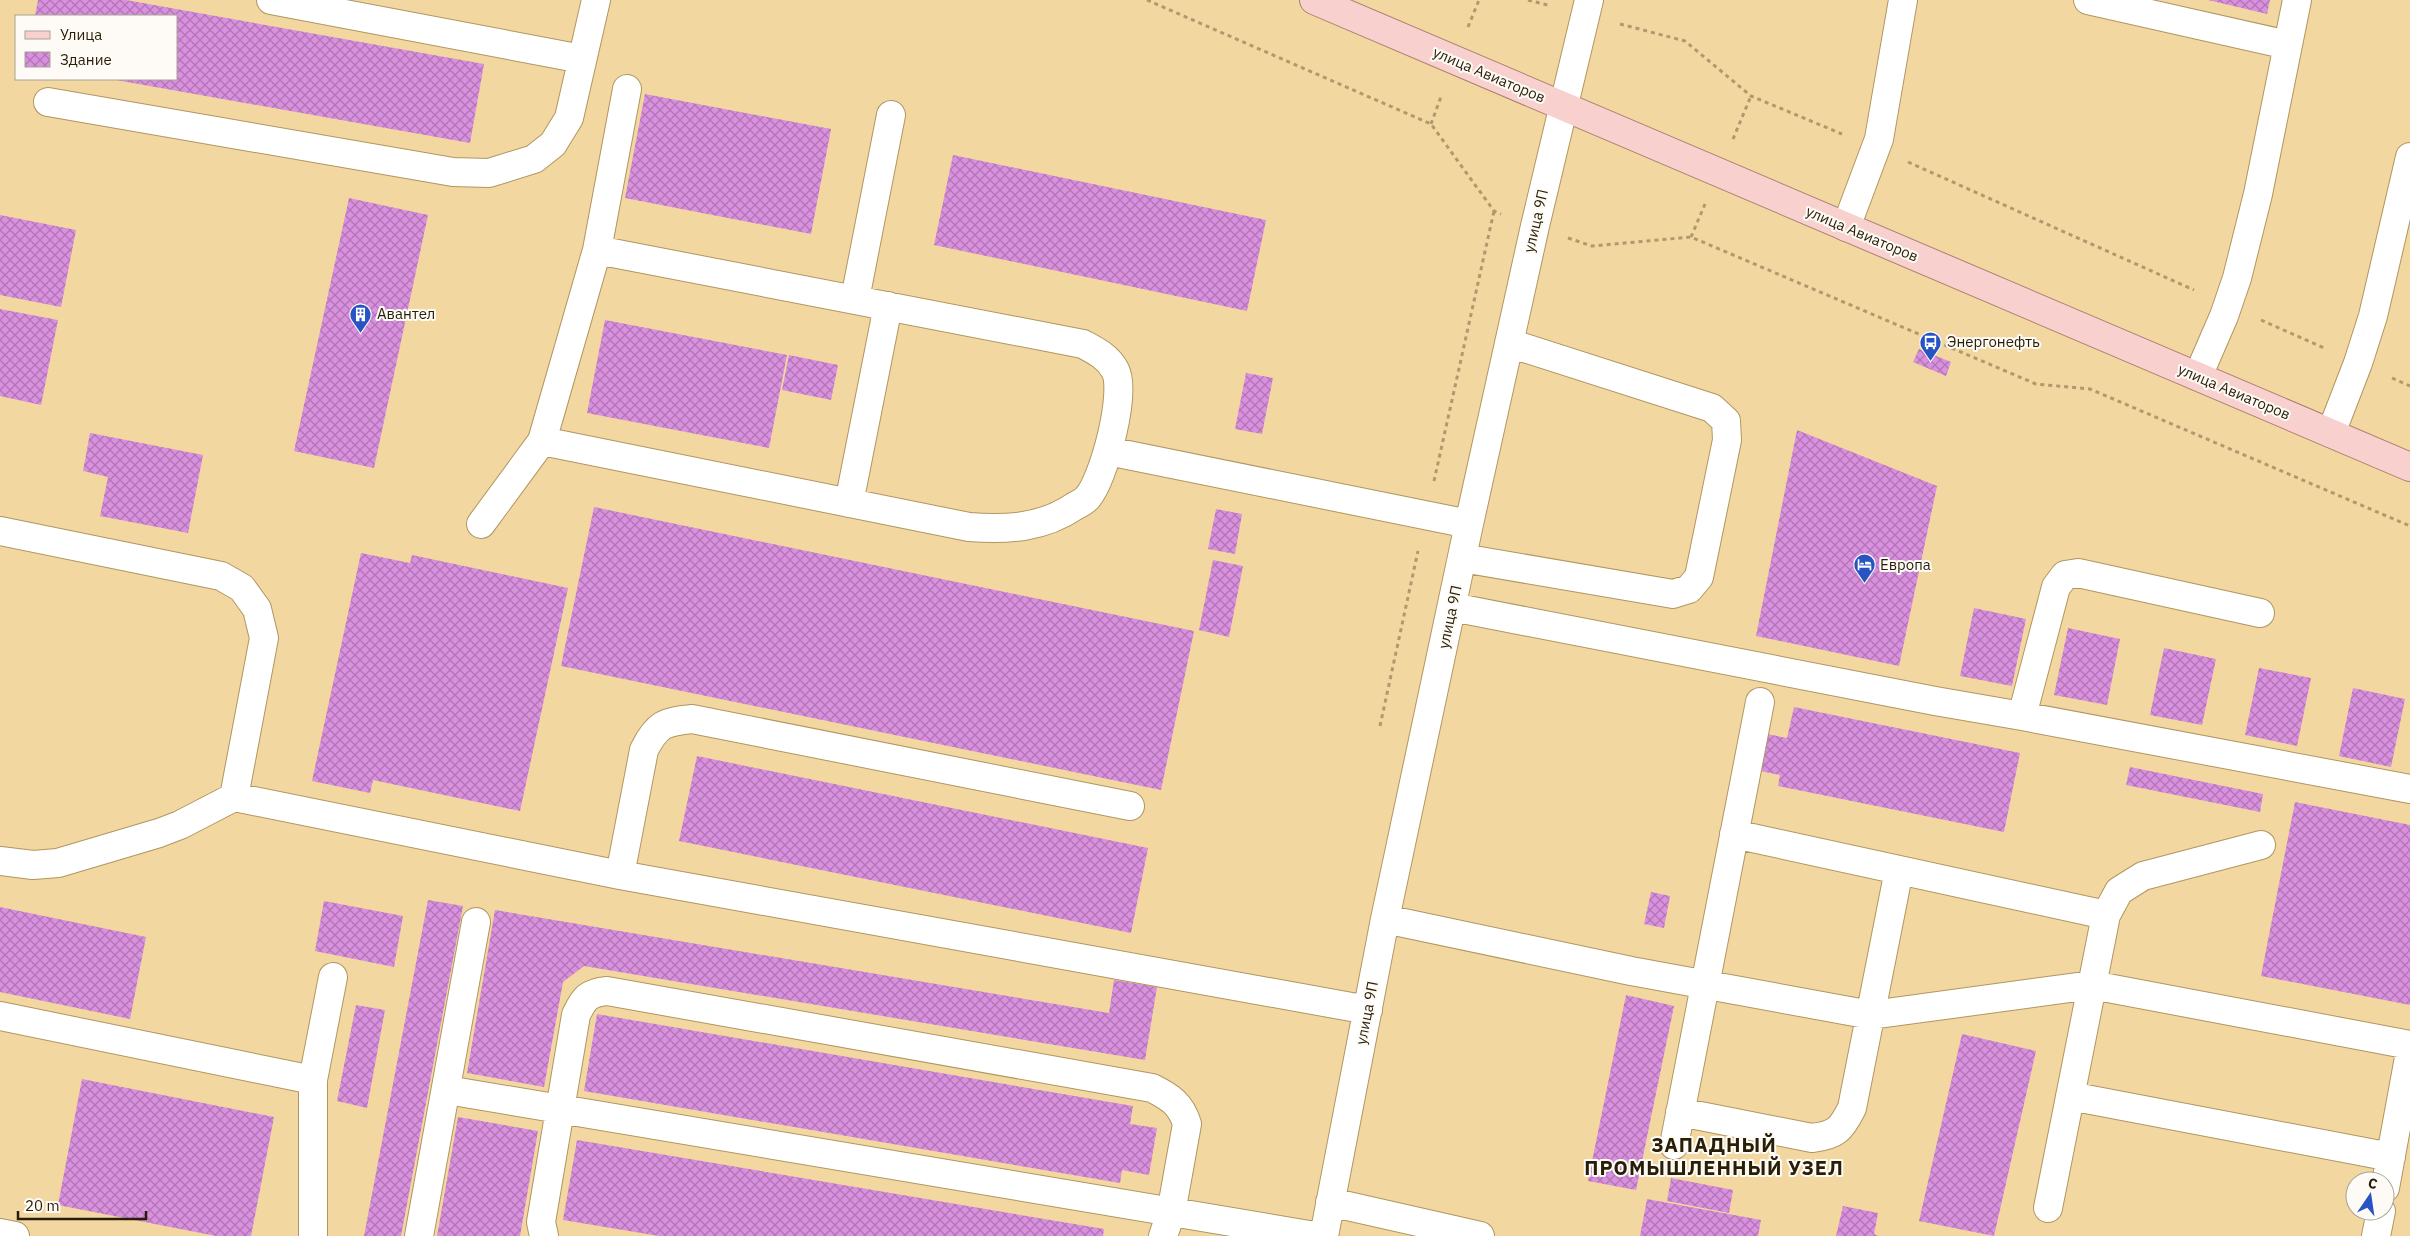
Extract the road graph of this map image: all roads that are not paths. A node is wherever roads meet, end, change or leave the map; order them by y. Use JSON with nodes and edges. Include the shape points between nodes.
{"nodes":[{"id":1,"x":271,"y":0,"type":"edge"},
{"id":2,"x":596,"y":0,"type":"edge"},
{"id":3,"x":1314,"y":0,"type":"edge"},
{"id":4,"x":1903,"y":0,"type":"edge"},
{"id":5,"x":2088,"y":0,"type":"edge"},
{"id":6,"x":2297,"y":0,"type":"edge"},
{"id":7,"x":1587,"y":8,"type":"edge"},
{"id":8,"x":2288,"y":45,"type":"junction"},
{"id":9,"x":582,"y":59,"type":"junction"},
{"id":10,"x":627,"y":89,"type":"dead end"},
{"id":11,"x":48,"y":102,"type":"dead end"},
{"id":12,"x":1563,"y":106,"type":"junction"},
{"id":13,"x":891,"y":116,"type":"dead end"},
{"id":14,"x":2410,"y":157,"type":"edge"},
{"id":15,"x":1846,"y":227,"type":"junction"},
{"id":16,"x":596,"y":250,"type":"junction"},
{"id":17,"x":855,"y":299,"type":"junction"},
{"id":18,"x":888,"y":306,"type":"junction"},
{"id":19,"x":1509,"y":343,"type":"junction"},
{"id":20,"x":2198,"y":376,"type":"junction"},
{"id":21,"x":2331,"y":433,"type":"junction"},
{"id":22,"x":542,"y":442,"type":"junction"},
{"id":23,"x":1108,"y":451,"type":"junction"},
{"id":24,"x":2410,"y":467,"type":"edge"},
{"id":25,"x":849,"y":503,"type":"junction"},
{"id":26,"x":481,"y":524,"type":"dead end"},
{"id":27,"x":1469,"y":524,"type":"junction"},
{"id":28,"x":0,"y":531,"type":"edge"},
{"id":29,"x":1462,"y":558,"type":"junction"},
{"id":30,"x":1452,"y":607,"type":"junction"},
{"id":31,"x":2260,"y":613,"type":"dead end"},
{"id":32,"x":1760,"y":702,"type":"dead end"},
{"id":33,"x":2022,"y":716,"type":"junction"},
{"id":34,"x":2410,"y":789,"type":"edge"},
{"id":35,"x":234,"y":797,"type":"junction"},
{"id":36,"x":1130,"y":806,"type":"dead end"},
{"id":37,"x":1734,"y":834,"type":"junction"},
{"id":38,"x":2261,"y":845,"type":"dead end"},
{"id":39,"x":0,"y":861,"type":"edge"},
{"id":40,"x":1899,"y":870,"type":"junction"},
{"id":41,"x":620,"y":875,"type":"junction"},
{"id":42,"x":2106,"y":914,"type":"junction"},
{"id":43,"x":1385,"y":919,"type":"junction"},
{"id":44,"x":476,"y":922,"type":"dead end"},
{"id":45,"x":333,"y":977,"type":"dead end"},
{"id":46,"x":1705,"y":984,"type":"junction"},
{"id":47,"x":2092,"y":985,"type":"junction"},
{"id":48,"x":1368,"y":1010,"type":"junction"},
{"id":49,"x":1871,"y":1015,"type":"junction"},
{"id":50,"x":0,"y":1016,"type":"edge"},
{"id":51,"x":2410,"y":1044,"type":"edge"},
{"id":52,"x":2410,"y":1052,"type":"edge"},
{"id":53,"x":313,"y":1080,"type":"junction"},
{"id":54,"x":447,"y":1090,"type":"junction"},
{"id":55,"x":2070,"y":1096,"type":"junction"},
{"id":56,"x":560,"y":1109,"type":"junction"},
{"id":57,"x":1680,"y":1112,"type":"junction"},
{"id":58,"x":1674,"y":1145,"type":"dead end"},
{"id":59,"x":2391,"y":1157,"type":"junction"},
{"id":60,"x":2388,"y":1171,"type":"edge"},
{"id":61,"x":1330,"y":1202,"type":"junction"},
{"id":62,"x":2048,"y":1208,"type":"dead end"},
{"id":63,"x":2379,"y":1221,"type":"edge"},
{"id":64,"x":1167,"y":1225,"type":"edge"},
{"id":65,"x":0,"y":1233,"type":"edge"},
{"id":66,"x":15,"y":1236,"type":"edge"},
{"id":67,"x":313,"y":1236,"type":"edge"},
{"id":68,"x":419,"y":1236,"type":"edge"},
{"id":69,"x":544,"y":1236,"type":"edge"},
{"id":70,"x":1315,"y":1236,"type":"edge"},
{"id":71,"x":1324,"y":1236,"type":"edge"},
{"id":72,"x":1480,"y":1236,"type":"edge"},
{"id":73,"x":2376,"y":1236,"type":"edge"}],
"edges":[{"from":1,"to":9,"type":"street"},
{"from":2,"to":9,"type":"street"},
{"from":3,"to":12,"type":"main road","name":"улица Авиаторов"},
{"from":4,"to":15,"type":"street","via":[[1884,120]]},
{"from":5,"to":8,"type":"street"},
{"from":6,"to":8,"type":"street"},
{"from":7,"to":12,"type":"street","name":"улица 9П"},
{"from":8,"to":20,"type":"street","via":[[2250,226],[2228,306]]},
{"from":9,"to":11,"type":"street","via":[[569,118],[553,144],[534,159],[489,172],[453,172]]},
{"from":10,"to":16,"type":"street"},
{"from":12,"to":15,"type":"main road","name":"улица Авиаторов"},
{"from":12,"to":19,"type":"street","name":"улица 9П"},
{"from":13,"to":17,"type":"street"},
{"from":14,"to":21,"type":"street","via":[[2373,316]]},
{"from":15,"to":20,"type":"main road","name":"улица Авиаторов"},
{"from":16,"to":17,"type":"street"},
{"from":16,"to":22,"type":"street"},
{"from":17,"to":18,"type":"street"},
{"from":18,"to":23,"type":"street","via":[[1083,344],[1104,356],[1116,371],[1120,393]]},
{"from":18,"to":25,"type":"street"},
{"from":19,"to":27,"type":"street","name":"улица 9П"},
{"from":19,"to":29,"type":"street","via":[[1712,408],[1726,421],[1726,440],[1700,577],[1689,589],[1673,594]]},
{"from":20,"to":21,"type":"main road","name":"улица Авиаторов"},
{"from":21,"to":24,"type":"main road","name":"улица Авиаторов"},
{"from":22,"to":25,"type":"street"},
{"from":22,"to":26,"type":"street"},
{"from":23,"to":25,"type":"street","via":[[1099,479],[1087,498],[1064,514],[1028,527],[969,527]]},
{"from":23,"to":27,"type":"street"},
{"from":27,"to":29,"type":"street","name":"улица 9П"},
{"from":28,"to":35,"type":"street","via":[[221,576],[242,588],[258,609],[264,638]]},
{"from":29,"to":30,"type":"street","name":"улица 9П"},
{"from":30,"to":33,"type":"street"},
{"from":30,"to":43,"type":"street","name":"улица 9П"},
{"from":31,"to":33,"type":"street","via":[[2078,573],[2066,575],[2056,587]]},
{"from":32,"to":37,"type":"street"},
{"from":33,"to":34,"type":"street"},
{"from":35,"to":39,"type":"street","via":[[159,833],[58,863],[33,865]]},
{"from":35,"to":41,"type":"street"},
{"from":36,"to":41,"type":"street","via":[[692,718],[667,722],[651,735],[644,750]]},
{"from":37,"to":40,"type":"street"},
{"from":37,"to":46,"type":"street"},
{"from":38,"to":42,"type":"street","via":[[2143,876],[2119,891]]},
{"from":40,"to":42,"type":"street"},
{"from":40,"to":49,"type":"street"},
{"from":41,"to":48,"type":"street"},
{"from":42,"to":47,"type":"street"},
{"from":43,"to":46,"type":"street"},
{"from":43,"to":48,"type":"street","name":"улица 9П"},
{"from":44,"to":54,"type":"street"},
{"from":45,"to":53,"type":"street"},
{"from":46,"to":49,"type":"street"},
{"from":46,"to":57,"type":"street"},
{"from":47,"to":49,"type":"street"},
{"from":47,"to":51,"type":"street"},
{"from":47,"to":55,"type":"street"},
{"from":48,"to":61,"type":"street","name":"улица 9П"},
{"from":49,"to":57,"type":"street","via":[[1852,1108],[1844,1125],[1830,1136],[1812,1138]]},
{"from":50,"to":53,"type":"street"},
{"from":52,"to":59,"type":"street"},
{"from":53,"to":67,"type":"street"},
{"from":54,"to":56,"type":"street"},
{"from":54,"to":68,"type":"street"},
{"from":55,"to":59,"type":"street"},
{"from":55,"to":62,"type":"street"},
{"from":56,"to":64,"type":"street"},
{"from":56,"to":64,"type":"street","via":[[576,1014],[582,1002],[593,992],[617,993],[1152,1088],[1171,1098],[1184,1112],[1187,1124]]},
{"from":56,"to":69,"type":"street","via":[[541,1222]]},
{"from":57,"to":58,"type":"street"},
{"from":59,"to":60,"type":"street"},
{"from":61,"to":71,"type":"street","name":"улица 9П"},
{"from":61,"to":72,"type":"street"},
{"from":63,"to":73,"type":"street"},
{"from":64,"to":70,"type":"street"},
{"from":65,"to":66,"type":"street"}]}
